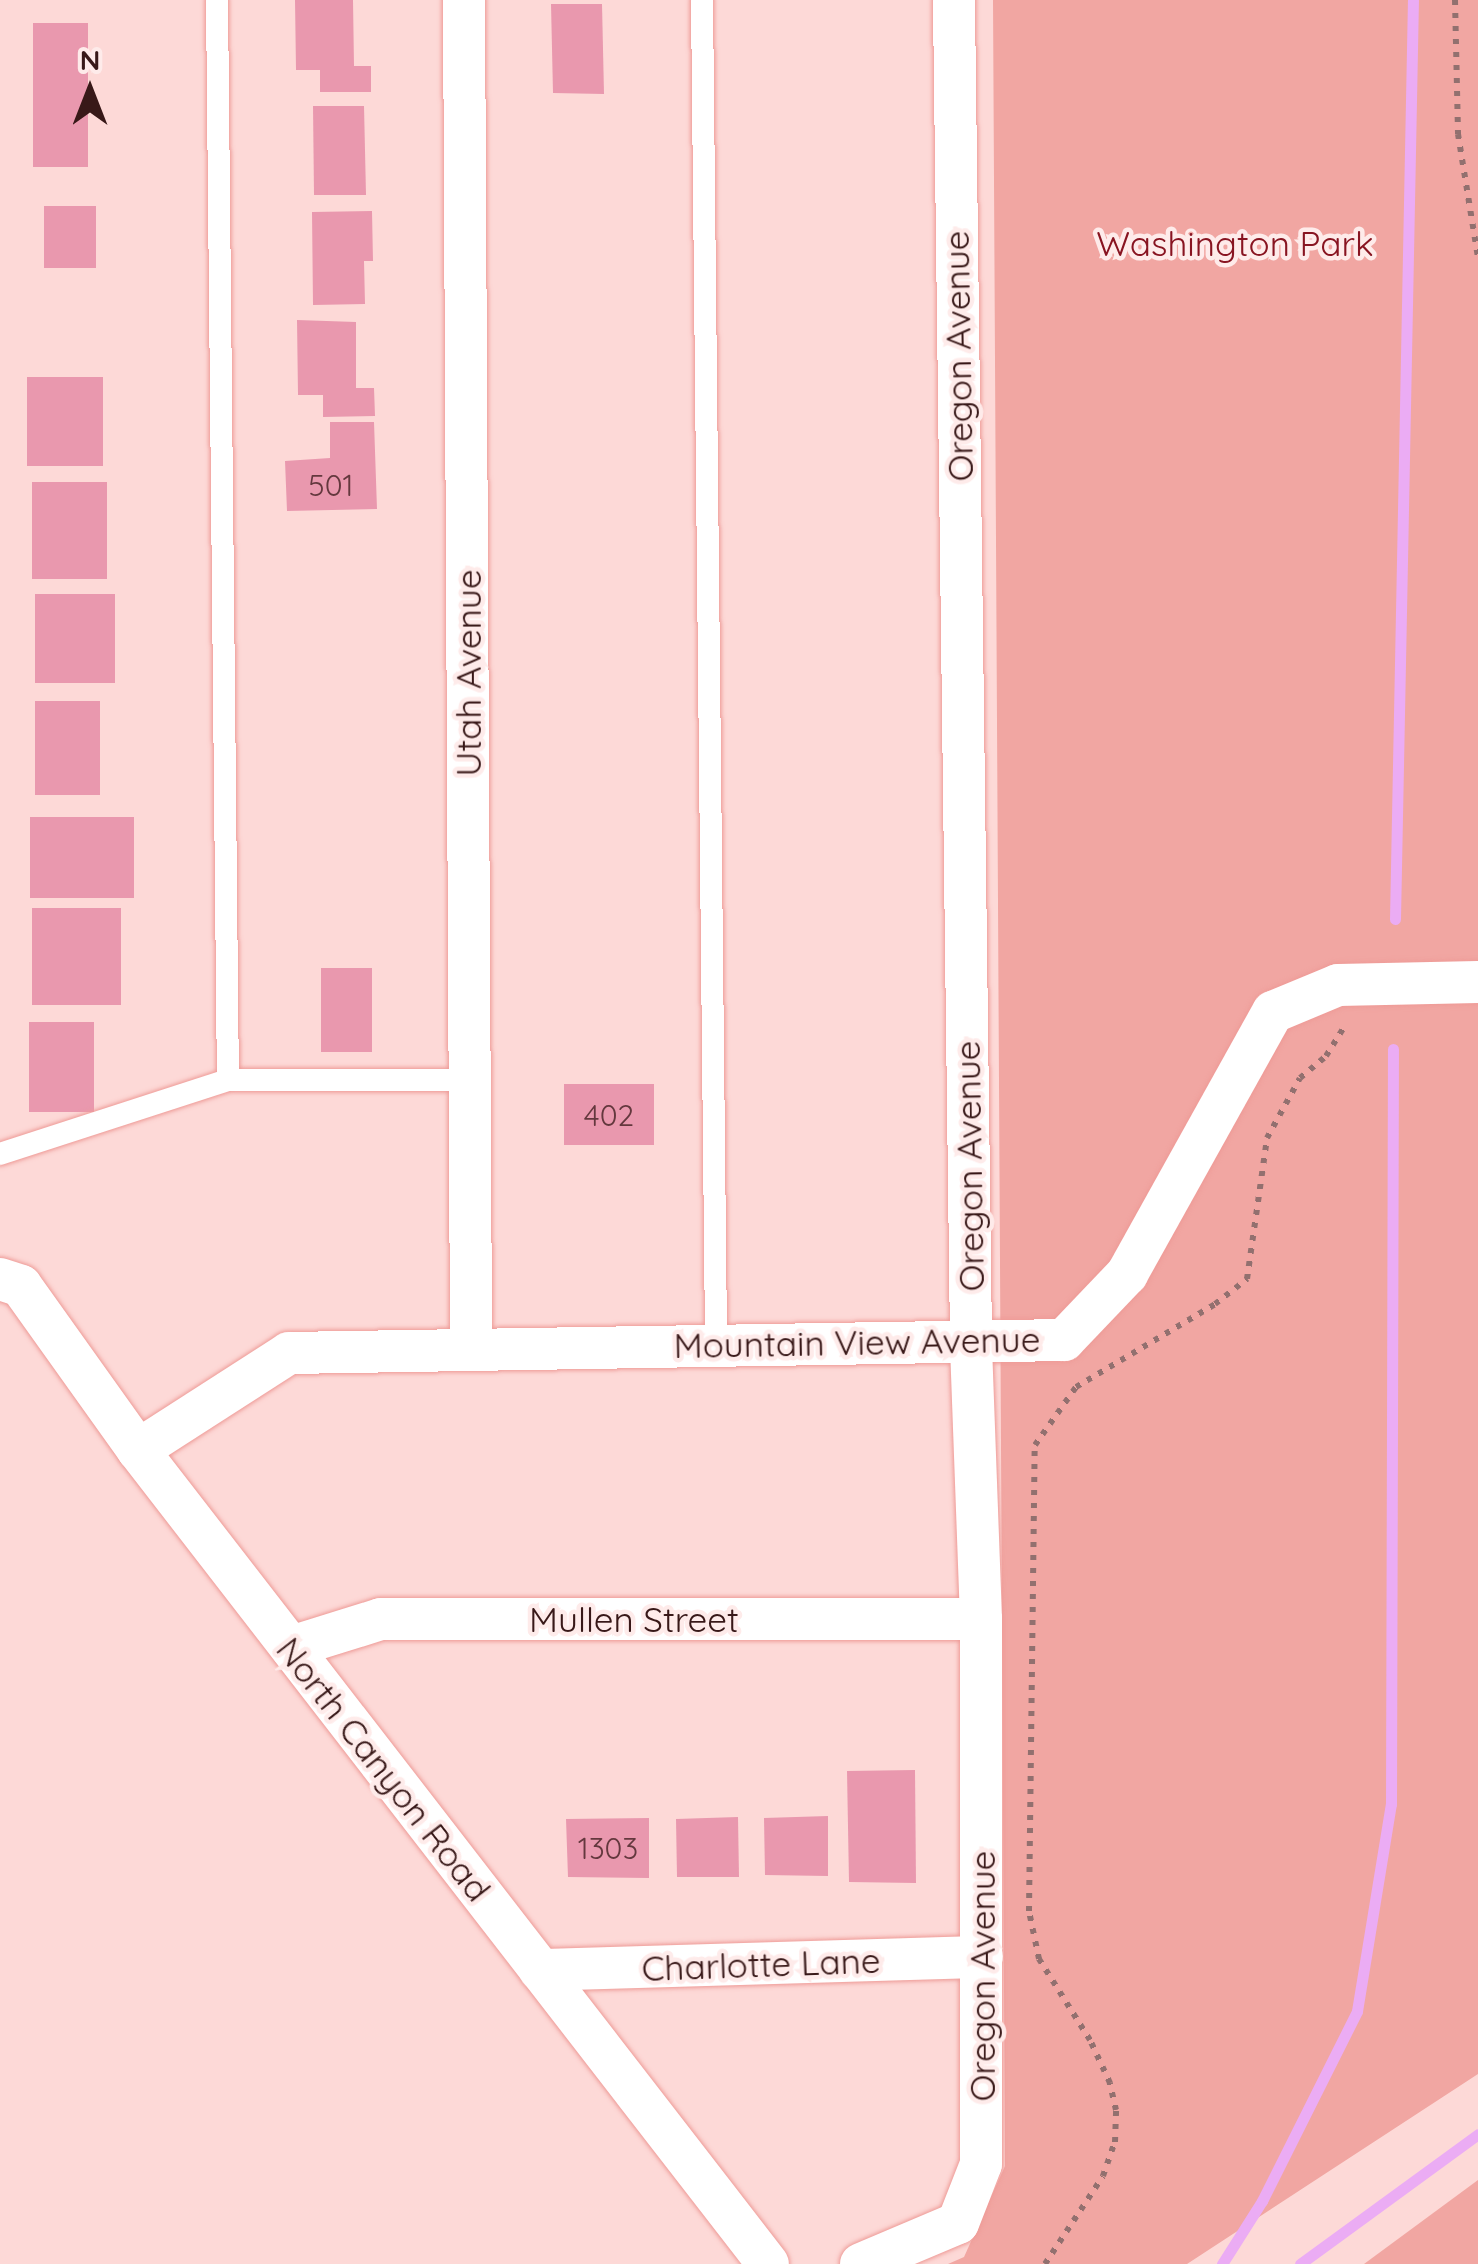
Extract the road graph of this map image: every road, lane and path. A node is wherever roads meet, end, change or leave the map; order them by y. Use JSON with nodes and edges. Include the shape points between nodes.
{"nodes":[{"id":1,"x":217,"y":0,"type":"edge"},
{"id":2,"x":464,"y":0,"type":"edge"},
{"id":3,"x":702,"y":0,"type":"edge"},
{"id":4,"x":954,"y":0,"type":"edge"},
{"id":5,"x":1455,"y":0,"type":"edge"},
{"id":6,"x":1478,"y":257,"type":"edge"},
{"id":7,"x":1478,"y":982,"type":"edge"},
{"id":8,"x":1348,"y":1020,"type":"dead end"},
{"id":9,"x":228,"y":1080,"type":"junction"},
{"id":10,"x":470,"y":1080,"type":"junction"},
{"id":11,"x":0,"y":1154,"type":"edge"},
{"id":12,"x":0,"y":1279,"type":"edge"},
{"id":13,"x":971,"y":1340,"type":"junction"},
{"id":14,"x":716,"y":1344,"type":"junction"},
{"id":15,"x":471,"y":1347,"type":"junction"},
{"id":16,"x":138,"y":1450,"type":"junction"},
{"id":17,"x":981,"y":1618,"type":"junction"},
{"id":18,"x":291,"y":1647,"type":"junction"},
{"id":19,"x":982,"y":1958,"type":"junction"},
{"id":20,"x":540,"y":1970,"type":"junction"},
{"id":21,"x":768,"y":2264,"type":"edge"},
{"id":22,"x":861,"y":2264,"type":"edge"},
{"id":23,"x":1045,"y":2264,"type":"edge"}],
"edges":[{"from":1,"to":9,"type":"lane"},
{"from":2,"to":10,"type":"street","name":"Utah Avenue"},
{"from":3,"to":14,"type":"lane"},
{"from":4,"to":13,"type":"street","name":"Oregon Avenue"},
{"from":5,"to":6,"type":"path","via":[[1458,134]]},
{"from":7,"to":13,"type":"street","name":"Mountain View Avenue","via":[[1338,985],[1273,1012],[1127,1274],[1064,1340]]},
{"from":8,"to":23,"type":"path","via":[[1326,1056],[1300,1078],[1266,1138],[1247,1279],[1076,1386],[1035,1444],[1029,1911],[1039,1959],[1090,2040],[1116,2110],[1115,2142],[1103,2176]]},
{"from":9,"to":10,"type":"lane"},
{"from":9,"to":11,"type":"lane"},
{"from":10,"to":15,"type":"street","name":"Utah Avenue"},
{"from":12,"to":16,"type":"street","name":"North Canyon Road","via":[[21,1286]]},
{"from":13,"to":14,"type":"street","name":"Mountain View Avenue"},
{"from":13,"to":17,"type":"street","name":"Oregon Avenue"},
{"from":14,"to":15,"type":"street","name":"Mountain View Avenue"},
{"from":15,"to":16,"type":"street","name":"Mountain View Avenue","via":[[289,1353]]},
{"from":16,"to":18,"type":"street","name":"North Canyon Road"},
{"from":17,"to":18,"type":"street","name":"Mullen Street","via":[[382,1618]]},
{"from":17,"to":19,"type":"street","name":"Oregon Avenue"},
{"from":18,"to":20,"type":"street","name":"North Canyon Road"},
{"from":19,"to":20,"type":"street","name":"Charlotte Lane"},
{"from":19,"to":22,"type":"street","name":"Oregon Avenue","via":[[981,2164],[958,2223]]},
{"from":20,"to":21,"type":"street","name":"North Canyon Road"}]}
